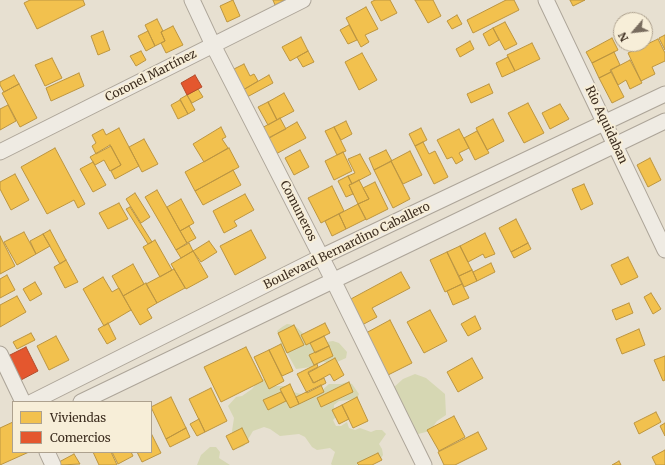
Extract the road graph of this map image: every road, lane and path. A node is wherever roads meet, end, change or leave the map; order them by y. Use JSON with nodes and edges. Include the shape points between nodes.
{"nodes":[{"id":1,"x":192,"y":0,"type":"edge"},
{"id":2,"x":303,"y":0,"type":"edge"},
{"id":3,"x":546,"y":0,"type":"edge"},
{"id":4,"x":213,"y":45,"type":"junction"},
{"id":5,"x":665,"y":94,"type":"edge"},
{"id":6,"x":665,"y":121,"type":"edge"},
{"id":7,"x":604,"y":123,"type":"junction"},
{"id":8,"x":615,"y":144,"type":"junction"},
{"id":9,"x":0,"y":152,"type":"edge"},
{"id":10,"x":665,"y":250,"type":"edge"},
{"id":11,"x":322,"y":257,"type":"junction"},
{"id":12,"x":333,"y":280,"type":"junction"},
{"id":13,"x":0,"y":354,"type":"edge"},
{"id":14,"x":23,"y":401,"type":"edge"},
{"id":15,"x":34,"y":401,"type":"edge"},
{"id":16,"x":84,"y":401,"type":"edge"},
{"id":17,"x":47,"y":453,"type":"edge"},
{"id":18,"x":53,"y":465,"type":"edge"},
{"id":19,"x":424,"y":465,"type":"edge"}],
"edges":[{"from":1,"to":4,"type":"street","name":"Comuneros"},
{"from":2,"to":4,"type":"street","name":"Coronel Martínez"},
{"from":3,"to":7,"type":"street","name":"Rio Aquidaban"},
{"from":4,"to":9,"type":"street","name":"Coronel Martínez"},
{"from":4,"to":11,"type":"street","name":"Comuneros"},
{"from":5,"to":7,"type":"street","name":"Boulevard Bernardino Caballero"},
{"from":6,"to":8,"type":"street","name":"Boulevard Bernardino Caballero"},
{"from":7,"to":8,"type":"street","name":"Rio Aquidaban"},
{"from":7,"to":11,"type":"street","name":"Boulevard Bernardino Caballero"},
{"from":8,"to":10,"type":"street","name":"Rio Aquidaban"},
{"from":8,"to":12,"type":"street","name":"Boulevard Bernardino Caballero"},
{"from":11,"to":12,"type":"street","name":"Comuneros"},
{"from":11,"to":15,"type":"street","name":"Boulevard Bernardino Caballero"},
{"from":12,"to":16,"type":"street","name":"Boulevard Bernardino Caballero"},
{"from":12,"to":19,"type":"street","name":"Comuneros"},
{"from":13,"to":14,"type":"street"},
{"from":17,"to":18,"type":"street"}]}
